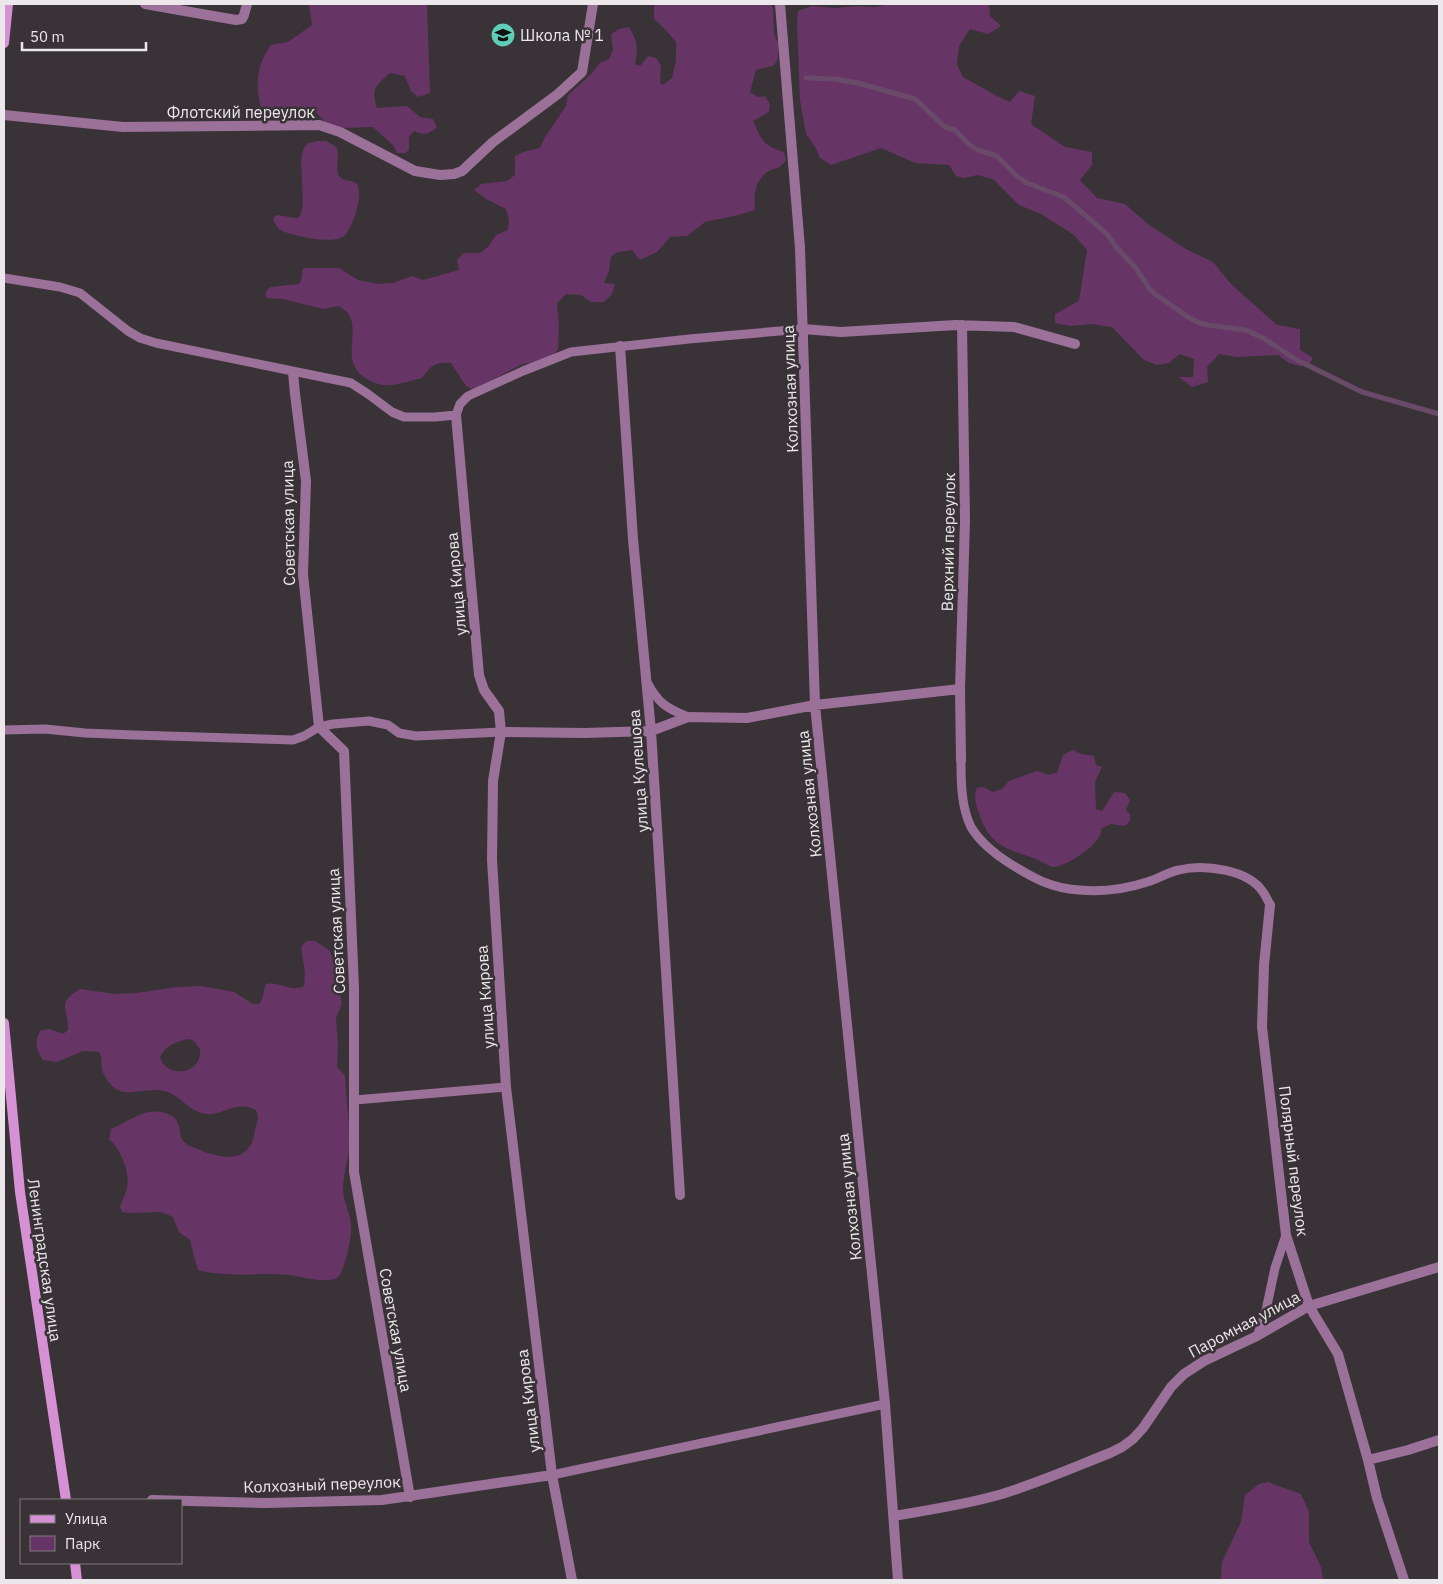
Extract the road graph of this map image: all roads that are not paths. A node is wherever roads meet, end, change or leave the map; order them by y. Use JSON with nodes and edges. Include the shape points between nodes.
{"nodes":[{"id":1,"x":8,"y":4,"type":"edge"},
{"id":2,"x":145,"y":4,"type":"edge"},
{"id":3,"x":247,"y":4,"type":"edge"},
{"id":4,"x":593,"y":4,"type":"edge"},
{"id":5,"x":780,"y":4,"type":"edge"},
{"id":6,"x":4,"y":43,"type":"edge"},
{"id":7,"x":4,"y":115,"type":"edge"},
{"id":8,"x":4,"y":278,"type":"edge"},
{"id":9,"x":962,"y":325,"type":"junction"},
{"id":10,"x":803,"y":329,"type":"junction"},
{"id":11,"x":1075,"y":344,"type":"dead end"},
{"id":12,"x":620,"y":346,"type":"junction"},
{"id":13,"x":293,"y":372,"type":"junction"},
{"id":14,"x":456,"y":415,"type":"junction"},
{"id":15,"x":647,"y":681,"type":"junction"},
{"id":16,"x":960,"y":689,"type":"junction"},
{"id":17,"x":815,"y":705,"type":"junction"},
{"id":18,"x":688,"y":717,"type":"junction"},
{"id":19,"x":319,"y":727,"type":"junction"},
{"id":20,"x":4,"y":730,"type":"edge"},
{"id":21,"x":651,"y":731,"type":"junction"},
{"id":22,"x":501,"y":732,"type":"junction"},
{"id":23,"x":961,"y":760,"type":"joint"},
{"id":24,"x":1270,"y":905,"type":"joint"},
{"id":25,"x":4,"y":1024,"type":"edge"},
{"id":26,"x":506,"y":1087,"type":"junction"},
{"id":27,"x":355,"y":1100,"type":"junction"},
{"id":28,"x":680,"y":1195,"type":"dead end"},
{"id":29,"x":1286,"y":1235,"type":"junction"},
{"id":30,"x":1439,"y":1267,"type":"edge"},
{"id":31,"x":1309,"y":1306,"type":"junction"},
{"id":32,"x":1257,"y":1336,"type":"junction"},
{"id":33,"x":885,"y":1404,"type":"junction"},
{"id":34,"x":1439,"y":1440,"type":"edge"},
{"id":35,"x":1368,"y":1460,"type":"junction"},
{"id":36,"x":552,"y":1475,"type":"junction"},
{"id":37,"x":410,"y":1497,"type":"junction"},
{"id":38,"x":66,"y":1499,"type":"edge"},
{"id":39,"x":182,"y":1501,"type":"edge"},
{"id":40,"x":894,"y":1516,"type":"junction"},
{"id":41,"x":75,"y":1564,"type":"edge"},
{"id":42,"x":77,"y":1580,"type":"edge"},
{"id":43,"x":572,"y":1580,"type":"edge"},
{"id":44,"x":898,"y":1580,"type":"edge"},
{"id":45,"x":1404,"y":1580,"type":"edge"}],
"edges":[{"from":1,"to":6,"type":"main road"},
{"from":2,"to":3,"type":"street","via":[[236,20],[242,19]]},
{"from":4,"to":7,"type":"street","name":"Флотский переулок","via":[[582,72],[493,142],[462,171],[454,174],[415,171],[340,132],[319,125],[123,127]]},
{"from":5,"to":10,"type":"street","name":"Колхозная улица","via":[[800,248]]},
{"from":8,"to":13,"type":"lane","via":[[80,293],[140,338]]},
{"from":9,"to":10,"type":"street","via":[[841,332]]},
{"from":9,"to":11,"type":"street","via":[[1014,326]]},
{"from":9,"to":16,"type":"street","name":"Верхний переулок","via":[[965,520]]},
{"from":10,"to":12,"type":"lane"},
{"from":10,"to":17,"type":"street","name":"Колхозная улица"},
{"from":12,"to":14,"type":"lane","via":[[572,352],[523,371],[468,396]]},
{"from":12,"to":15,"type":"street","name":"улица Кулешова","via":[[633,539]]},
{"from":13,"to":14,"type":"lane","via":[[350,383],[404,417]]},
{"from":13,"to":19,"type":"street","name":"Советская улица","via":[[306,481],[305,609]]},
{"from":14,"to":22,"type":"street","name":"улица Кирова","via":[[479,675],[484,690],[499,712]]},
{"from":15,"to":18,"type":"lane","via":[[659,701]]},
{"from":15,"to":21,"type":"street","name":"улица Кулешова"},
{"from":16,"to":17,"type":"street"},
{"from":16,"to":23,"type":"street","name":"Верхний переулок"},
{"from":17,"to":18,"type":"street","via":[[747,718]]},
{"from":17,"to":33,"type":"street","name":"Колхозная улица"},
{"from":18,"to":21,"type":"street"},
{"from":19,"to":20,"type":"lane","via":[[292,740]]},
{"from":19,"to":22,"type":"lane","via":[[369,721],[416,736]]},
{"from":19,"to":27,"type":"street","name":"Советская улица","via":[[344,751],[354,988]]},
{"from":21,"to":22,"type":"street"},
{"from":21,"to":28,"type":"street","name":"улица Кулешова"},
{"from":22,"to":26,"type":"street","name":"улица Кирова","via":[[493,781],[492,860]]},
{"from":23,"to":24,"type":"lane","via":[[964,804],[972,827],[994,854],[1031,877],[1062,888],[1114,889],[1178,870],[1218,868],[1249,879],[1263,890]]},
{"from":24,"to":29,"type":"street","name":"Полярный переулок","via":[[1262,1027]]},
{"from":25,"to":38,"type":"main road","name":"Ленинградская улица","via":[[20,1192]]},
{"from":26,"to":27,"type":"lane"},
{"from":26,"to":36,"type":"street","name":"улица Кирова"},
{"from":27,"to":37,"type":"street","name":"Советская улица","via":[[354,1172]]},
{"from":29,"to":31,"type":"street","name":"Полярный переулок"},
{"from":29,"to":32,"type":"lane"},
{"from":30,"to":31,"type":"street","name":"Паромная улица"},
{"from":31,"to":32,"type":"street","name":"Паромная улица"},
{"from":31,"to":35,"type":"street","name":"Полярный переулок","via":[[1338,1354]]},
{"from":32,"to":40,"type":"street","name":"Паромная улица","via":[[1184,1374],[1171,1386],[1143,1428],[1122,1447],[995,1496]]},
{"from":33,"to":36,"type":"lane"},
{"from":33,"to":40,"type":"street","name":"Колхозная улица"},
{"from":34,"to":35,"type":"street"},
{"from":35,"to":45,"type":"street","name":"Полярный переулок","via":[[1376,1498]]},
{"from":36,"to":37,"type":"street","name":"Колхозный переулок"},
{"from":36,"to":43,"type":"street","name":"улица Кирова"},
{"from":37,"to":39,"type":"street","name":"Колхозный переулок","via":[[350,1502]]},
{"from":40,"to":44,"type":"street","name":"Колхозная улица"},
{"from":41,"to":42,"type":"main road"}]}
